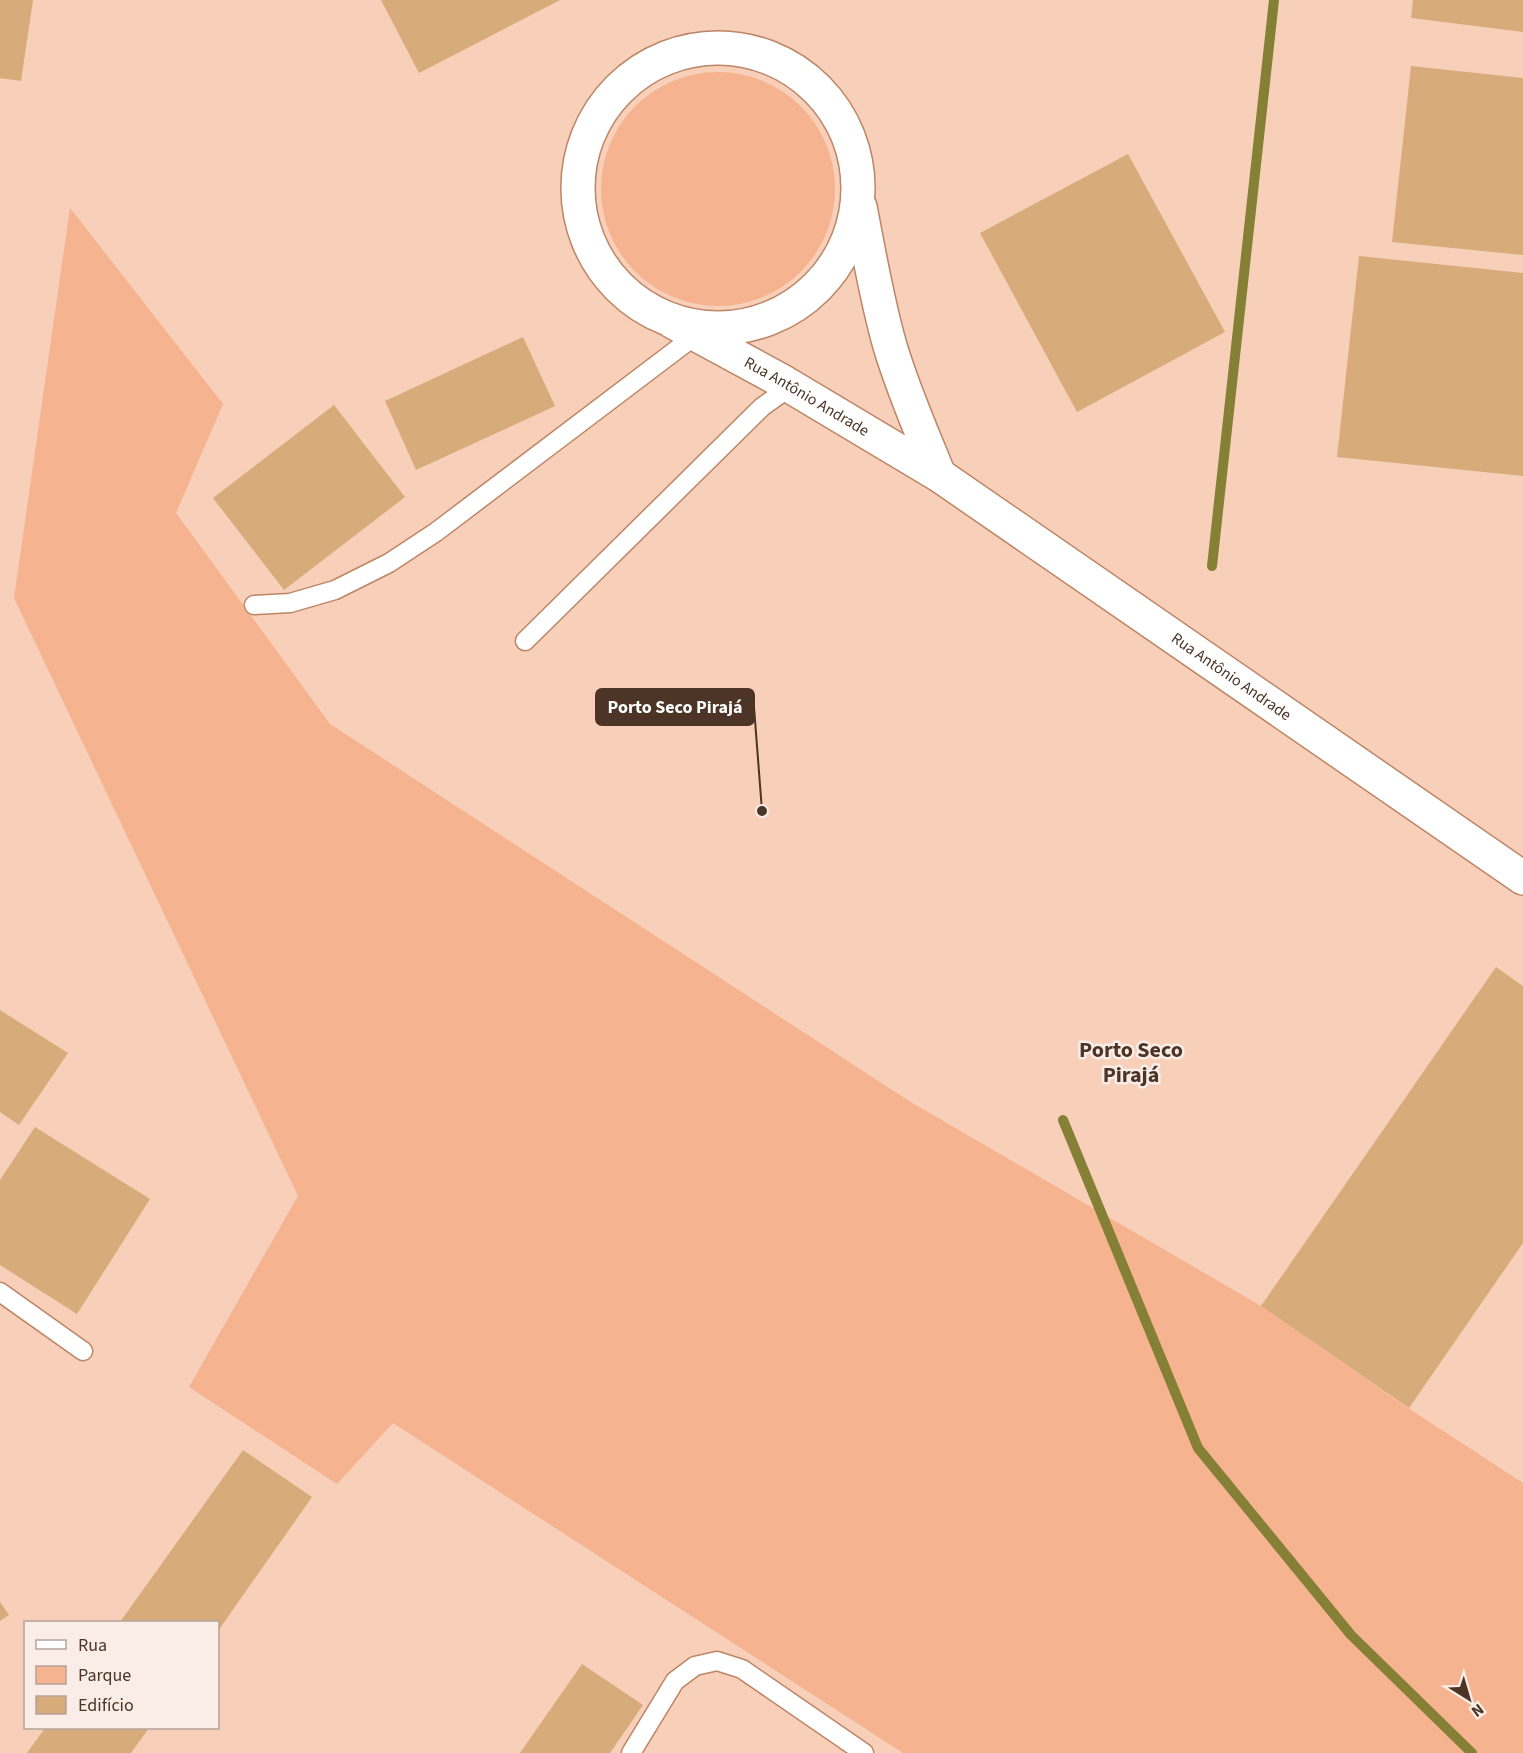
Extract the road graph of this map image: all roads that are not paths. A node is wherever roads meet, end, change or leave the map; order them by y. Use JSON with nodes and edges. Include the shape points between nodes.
{"nodes":[{"id":1,"x":858,"y":197,"type":"junction"},
{"id":2,"x":684,"y":328,"type":"junction"},
{"id":3,"x":790,"y":387,"type":"junction"},
{"id":4,"x":939,"y":475,"type":"junction"},
{"id":5,"x":254,"y":605,"type":"dead end"},
{"id":6,"x":525,"y":641,"type":"dead end"},
{"id":7,"x":1522,"y":877,"type":"edge"},
{"id":8,"x":0,"y":1292,"type":"edge"},
{"id":9,"x":83,"y":1351,"type":"dead end"},
{"id":10,"x":631,"y":1753,"type":"edge"},
{"id":11,"x":864,"y":1753,"type":"edge"}],
"edges":[{"from":1,"to":2,"type":"street","via":[[847,244],[826,278],[796,305],[761,322],[722,329]]},
{"from":1,"to":2,"type":"street","name":"Rua Antônio Andrade","via":[[853,150],[833,106],[799,72],[755,52],[707,48],[660,60],[620,87],[591,126],[578,172],[580,220],[598,265],[631,300]]},
{"from":1,"to":4,"type":"street","via":[[891,346]]},
{"from":2,"to":3,"type":"street","name":"Rua Antônio Andrade"},
{"from":2,"to":5,"type":"lane","via":[[436,532],[389,563],[335,590],[290,603]]},
{"from":3,"to":4,"type":"street","name":"Rua Antônio Andrade"},
{"from":3,"to":6,"type":"lane","via":[[762,407]]},
{"from":4,"to":7,"type":"street","name":"Rua Antônio Andrade"},
{"from":8,"to":9,"type":"lane"},
{"from":10,"to":11,"type":"lane","via":[[675,1681],[695,1666],[717,1661],[742,1669]]}]}
